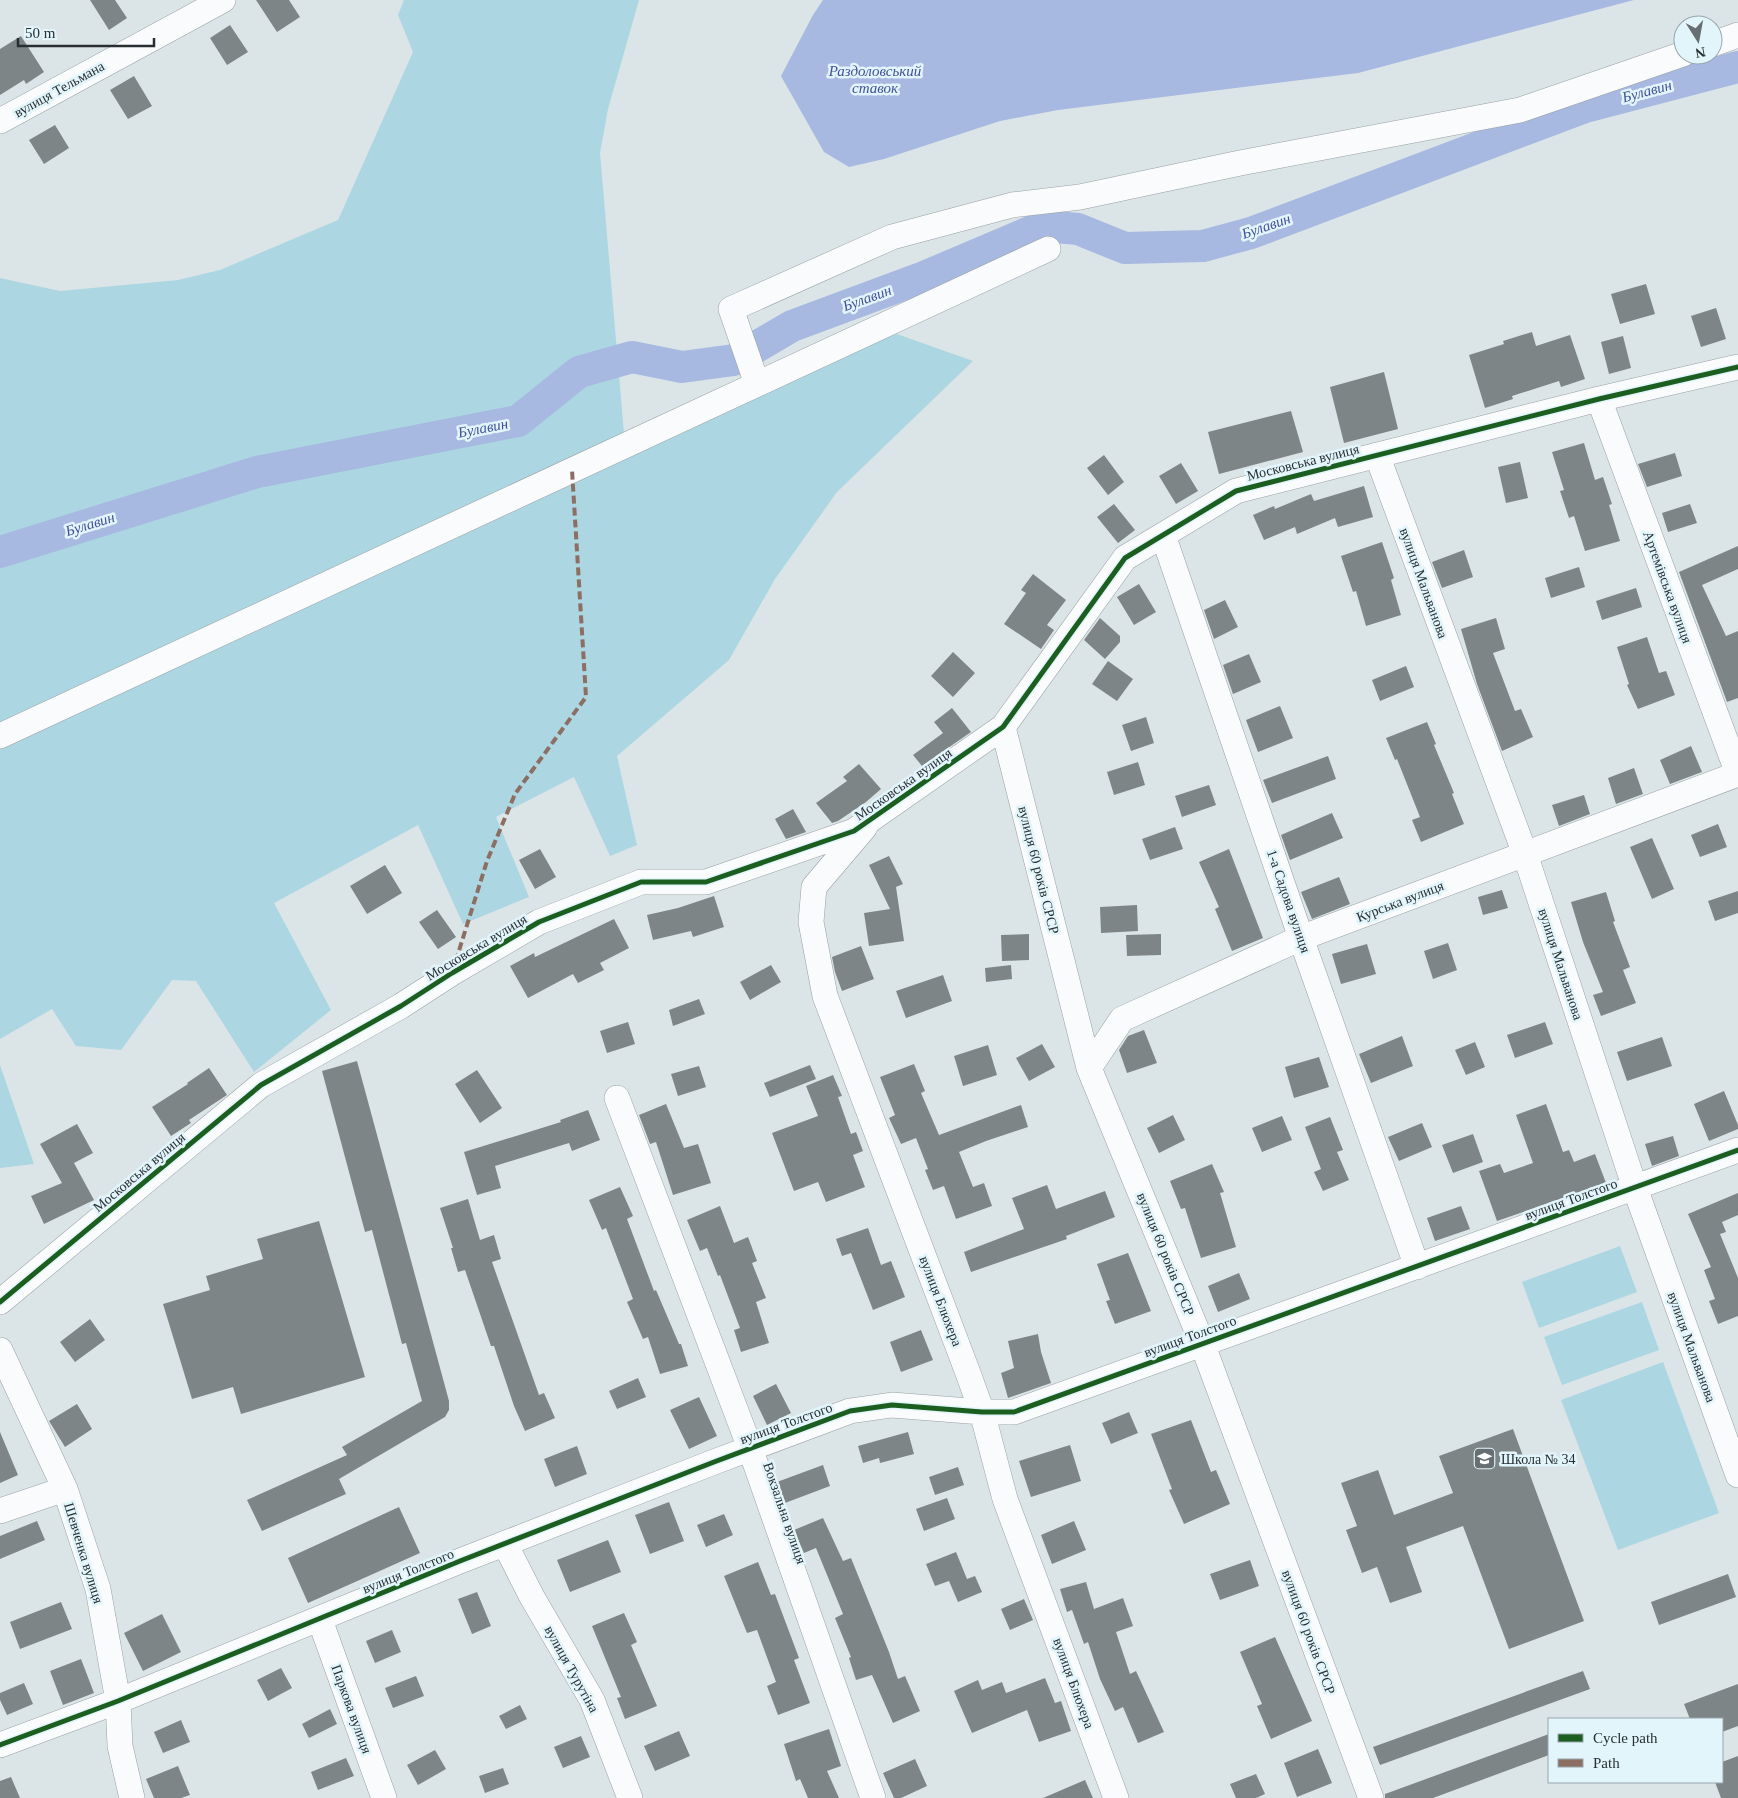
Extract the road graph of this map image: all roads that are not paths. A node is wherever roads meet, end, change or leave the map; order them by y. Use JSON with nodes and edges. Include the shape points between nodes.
{"nodes":[{"id":1,"x":223,"y":0,"type":"edge"},
{"id":2,"x":1738,"y":35,"type":"edge"},
{"id":3,"x":1723,"y":40,"type":"edge"},
{"id":4,"x":1673,"y":57,"type":"edge"},
{"id":5,"x":0,"y":121,"type":"edge"},
{"id":6,"x":1048,"y":249,"type":"dead end"},
{"id":7,"x":1738,"y":367,"type":"edge"},
{"id":8,"x":755,"y":377,"type":"junction"},
{"id":9,"x":1599,"y":399,"type":"junction"},
{"id":10,"x":1377,"y":455,"type":"junction"},
{"id":11,"x":1163,"y":535,"type":"junction"},
{"id":12,"x":1003,"y":727,"type":"junction"},
{"id":13,"x":0,"y":736,"type":"edge"},
{"id":14,"x":1738,"y":774,"type":"edge"},
{"id":15,"x":873,"y":818,"type":"junction"},
{"id":16,"x":1524,"y":854,"type":"junction"},
{"id":17,"x":1301,"y":938,"type":"junction"},
{"id":18,"x":1089,"y":1068,"type":"junction"},
{"id":19,"x":617,"y":1098,"type":"dead end"},
{"id":20,"x":1738,"y":1150,"type":"edge"},
{"id":21,"x":1635,"y":1188,"type":"junction"},
{"id":22,"x":1417,"y":1267,"type":"junction"},
{"id":23,"x":0,"y":1302,"type":"edge"},
{"id":24,"x":1202,"y":1343,"type":"junction"},
{"id":25,"x":0,"y":1350,"type":"edge"},
{"id":26,"x":982,"y":1412,"type":"junction"},
{"id":27,"x":750,"y":1448,"type":"junction"},
{"id":28,"x":1738,"y":1475,"type":"edge"},
{"id":29,"x":65,"y":1489,"type":"junction"},
{"id":30,"x":0,"y":1511,"type":"edge"},
{"id":31,"x":505,"y":1544,"type":"junction"},
{"id":32,"x":320,"y":1620,"type":"junction"},
{"id":33,"x":118,"y":1700,"type":"junction"},
{"id":34,"x":0,"y":1745,"type":"edge"},
{"id":35,"x":1366,"y":1797,"type":"edge"},
{"id":36,"x":132,"y":1798,"type":"edge"},
{"id":37,"x":384,"y":1798,"type":"edge"},
{"id":38,"x":630,"y":1798,"type":"edge"},
{"id":39,"x":873,"y":1798,"type":"edge"},
{"id":40,"x":1116,"y":1798,"type":"edge"}],
"edges":[{"from":1,"to":5,"type":"street","name":"вулиця Тельмана"},
{"from":2,"to":3,"type":"street"},
{"from":4,"to":8,"type":"street","via":[[1520,110],[1080,197],[1012,205],[892,237],[731,309]]},
{"from":6,"to":8,"type":"street"},
{"from":7,"to":9,"type":"street","name":"Московська вулиця"},
{"from":8,"to":13,"type":"street"},
{"from":9,"to":10,"type":"street","name":"Московська вулиця"},
{"from":9,"to":14,"type":"street","name":"Артемівська вулиця"},
{"from":10,"to":11,"type":"street","name":"Московська вулиця","via":[[1236,490]]},
{"from":10,"to":16,"type":"street","name":"вулиця Мальванова"},
{"from":11,"to":12,"type":"street","name":"Московська вулиця","via":[[1125,558]]},
{"from":11,"to":17,"type":"street","name":"1-а Садова вулиця"},
{"from":12,"to":15,"type":"street","name":"Московська вулиця"},
{"from":12,"to":18,"type":"street","name":"вулиця 60 років СРСР"},
{"from":14,"to":16,"type":"street","name":"Курська вулиця"},
{"from":15,"to":23,"type":"street","name":"Московська вулиця","via":[[854,831],[706,882],[642,882],[539,922],[401,1006],[261,1085]]},
{"from":15,"to":26,"type":"street","name":"вулиця Блюхера","via":[[814,887],[811,922],[825,996]]},
{"from":16,"to":17,"type":"street","name":"Курська вулиця"},
{"from":16,"to":21,"type":"street","name":"вулиця Мальванова"},
{"from":17,"to":18,"type":"street","name":"Курська вулиця","via":[[1122,1019]]},
{"from":17,"to":22,"type":"street","name":"1-а Садова вулиця"},
{"from":18,"to":24,"type":"street","name":"вулиця 60 років СРСР"},
{"from":19,"to":27,"type":"street","name":"Вокзальна вулиця"},
{"from":20,"to":21,"type":"street","name":"вулиця Толстого"},
{"from":21,"to":22,"type":"street","name":"вулиця Толстого"},
{"from":21,"to":28,"type":"street","name":"вулиця Мальванова"},
{"from":22,"to":24,"type":"street","name":"вулиця Толстого"},
{"from":24,"to":26,"type":"street","name":"вулиця Толстого","via":[[1014,1412]]},
{"from":24,"to":35,"type":"street","name":"вулиця 60 років СРСР"},
{"from":25,"to":29,"type":"street","name":"Шевченка вулиця"},
{"from":26,"to":27,"type":"street","name":"вулиця Толстого","via":[[892,1405],[850,1411]]},
{"from":26,"to":40,"type":"street","name":"вулиця Блюхера","via":[[1005,1499]]},
{"from":27,"to":31,"type":"street","name":"вулиця Толстого"},
{"from":27,"to":39,"type":"street","name":"Вокзальна вулиця"},
{"from":29,"to":30,"type":"street"},
{"from":29,"to":33,"type":"street","name":"Шевченка вулиця","via":[[98,1589]]},
{"from":31,"to":32,"type":"street","name":"вулиця Толстого"},
{"from":31,"to":38,"type":"street","name":"вулиця Турутіна","via":[[532,1598],[592,1700]]},
{"from":32,"to":33,"type":"street","name":"вулиця Толстого"},
{"from":32,"to":37,"type":"street","name":"Паркова вулиця"},
{"from":33,"to":34,"type":"street","name":"вулиця Толстого"},
{"from":33,"to":36,"type":"street","name":"Шевченка вулиця","via":[[120,1746]]}]}
